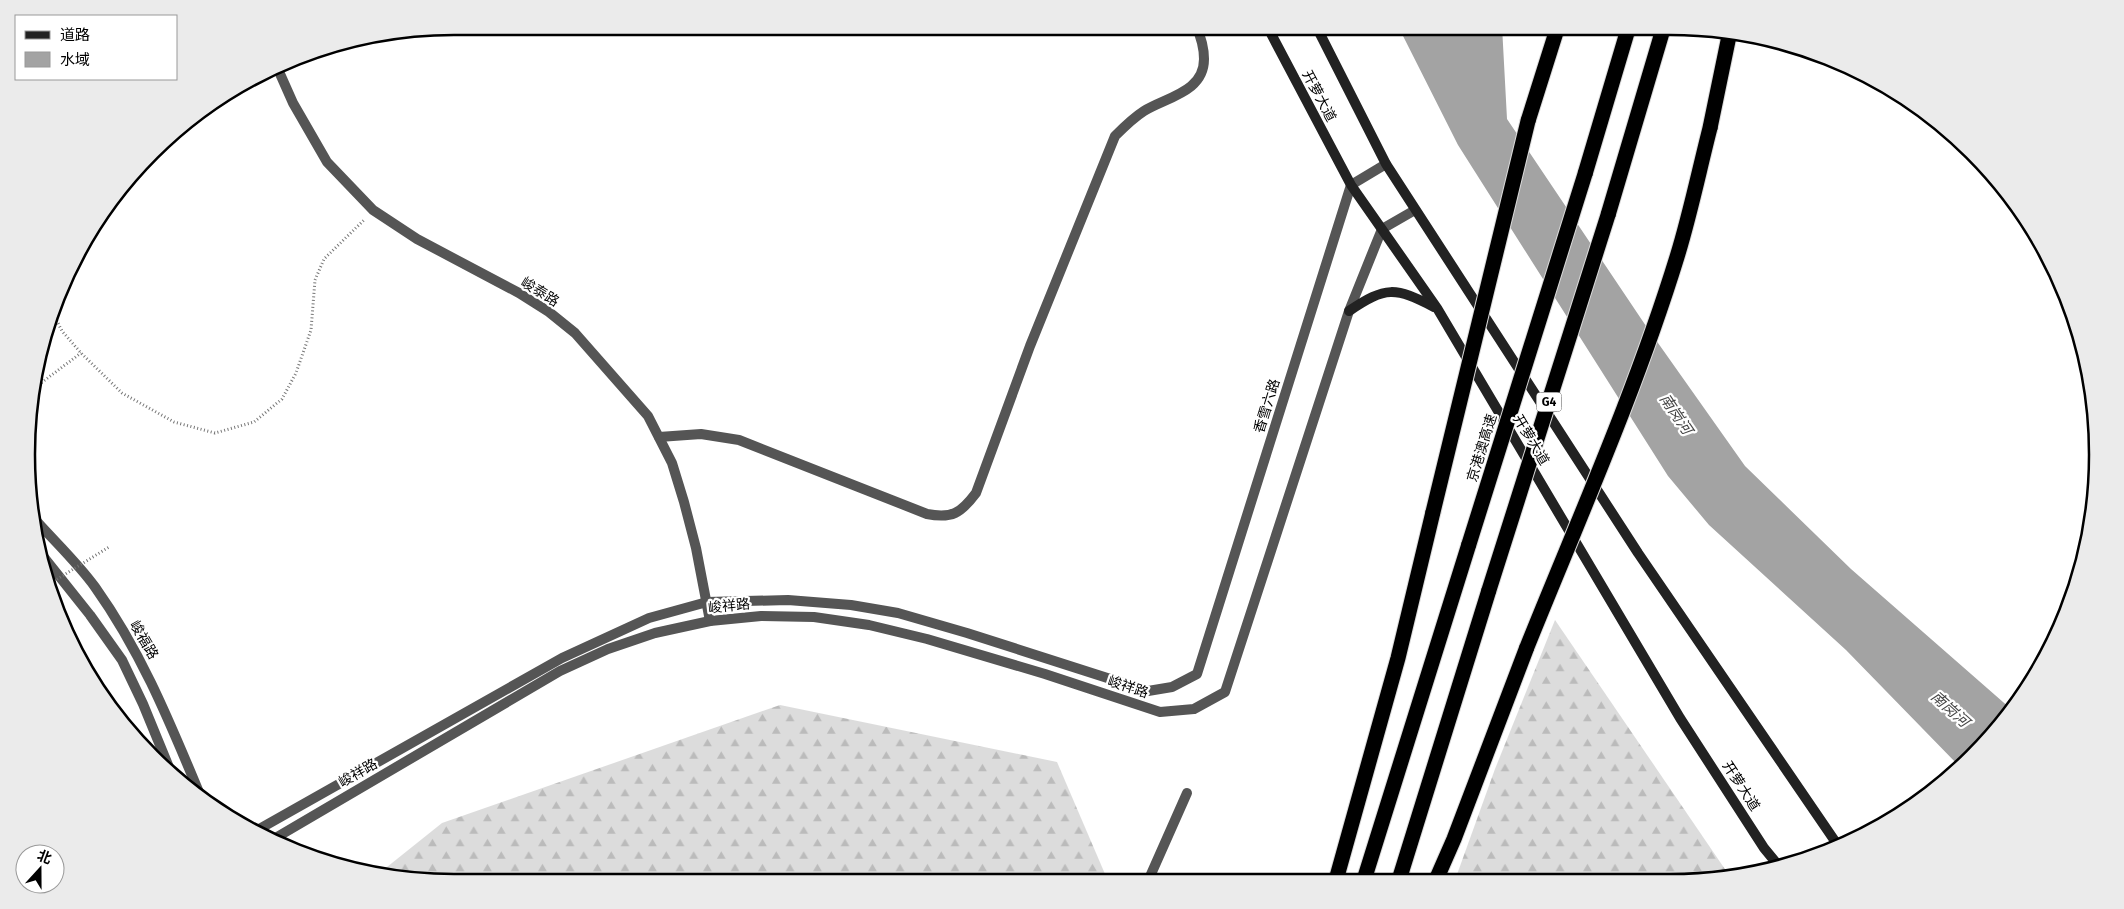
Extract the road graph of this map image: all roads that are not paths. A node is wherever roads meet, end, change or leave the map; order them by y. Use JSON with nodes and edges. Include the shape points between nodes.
{"nodes":[{"id":1,"x":1199,"y":35,"type":"edge"},
{"id":2,"x":1272,"y":35,"type":"edge"},
{"id":3,"x":1321,"y":35,"type":"edge"},
{"id":4,"x":1555,"y":35,"type":"edge"},
{"id":5,"x":1626,"y":35,"type":"edge"},
{"id":6,"x":1661,"y":35,"type":"edge"},
{"id":7,"x":1728,"y":40,"type":"edge"},
{"id":8,"x":280,"y":73,"type":"edge"},
{"id":9,"x":1386,"y":164,"type":"junction"},
{"id":10,"x":1351,"y":185,"type":"junction"},
{"id":11,"x":1415,"y":210,"type":"junction"},
{"id":12,"x":1382,"y":229,"type":"junction"},
{"id":13,"x":1436,"y":308,"type":"junction"},
{"id":14,"x":1349,"y":311,"type":"junction"},
{"id":15,"x":659,"y":437,"type":"junction"},
{"id":16,"x":42,"y":527,"type":"edge"},
{"id":17,"x":49,"y":564,"type":"edge"},
{"id":18,"x":707,"y":602,"type":"junction"},
{"id":19,"x":710,"y":621,"type":"junction"},
{"id":20,"x":1197,"y":674,"type":"joint"},
{"id":21,"x":165,"y":758,"type":"edge"},
{"id":22,"x":196,"y":784,"type":"edge"},
{"id":23,"x":1187,"y":793,"type":"dead end"},
{"id":24,"x":262,"y":827,"type":"edge"},
{"id":25,"x":279,"y":836,"type":"edge"},
{"id":26,"x":1834,"y":840,"type":"edge"},
{"id":27,"x":1775,"y":861,"type":"edge"},
{"id":28,"x":1151,"y":874,"type":"edge"},
{"id":29,"x":1338,"y":874,"type":"edge"},
{"id":30,"x":1366,"y":874,"type":"edge"},
{"id":31,"x":1401,"y":874,"type":"edge"},
{"id":32,"x":1439,"y":874,"type":"edge"}],
"edges":[{"from":1,"to":15,"type":"street","via":[[1204,48],[1204,68],[1199,81],[1144,111],[1115,136],[1033,336],[976,493],[957,513],[942,517],[927,514],[739,440],[701,434]]},
{"from":2,"to":10,"type":"main road","name":"开萝大道"},
{"from":3,"to":9,"type":"main road","name":"开萝大道"},
{"from":4,"to":29,"type":"highway","bridge":true,"via":[[1528,121],[1398,658]]},
{"from":5,"to":30,"type":"highway","name":"京港澳高速","number":"G4","bridge":true},
{"from":6,"to":31,"type":"highway","number":"G4","bridge":true},
{"from":7,"to":32,"type":"highway","bridge":true,"via":[[1710,128],[1678,255],[1661,307]]},
{"from":8,"to":15,"type":"street","name":"峻泰路","via":[[327,162],[373,210],[417,239],[556,317],[613,374],[648,416]]},
{"from":9,"to":10,"type":"street"},
{"from":9,"to":11,"type":"main road","name":"开萝大道"},
{"from":10,"to":12,"type":"main road","name":"开萝大道"},
{"from":10,"to":20,"type":"street","name":"香雪六路"},
{"from":11,"to":12,"type":"street"},
{"from":11,"to":26,"type":"main road","name":"开萝大道","via":[[1638,553]]},
{"from":12,"to":13,"type":"main road","name":"开萝大道"},
{"from":12,"to":14,"type":"street"},
{"from":13,"to":14,"type":"main road","via":[[1396,291],[1381,292]]},
{"from":13,"to":27,"type":"main road","name":"开萝大道","via":[[1680,718]]},
{"from":14,"to":19,"type":"street","name":"峻祥路","via":[[1226,692],[1194,709],[1160,712],[990,657],[869,626],[814,617],[761,616]]},
{"from":15,"to":18,"type":"street","name":"峻泰路","via":[[672,463],[684,502]]},
{"from":16,"to":22,"type":"street","name":"峻福路","via":[[94,586],[122,628],[154,686]]},
{"from":17,"to":21,"type":"street","via":[[122,660]]},
{"from":18,"to":19,"type":"street","name":"峻泰路"},
{"from":18,"to":20,"type":"street","name":"峻祥路","via":[[788,600],[898,613],[1148,691],[1172,687]]},
{"from":18,"to":24,"type":"street","name":"峻祥路","via":[[649,618],[562,658]]},
{"from":19,"to":25,"type":"street","name":"峻祥路","via":[[655,632],[560,671]]},
{"from":23,"to":28,"type":"street"}]}
